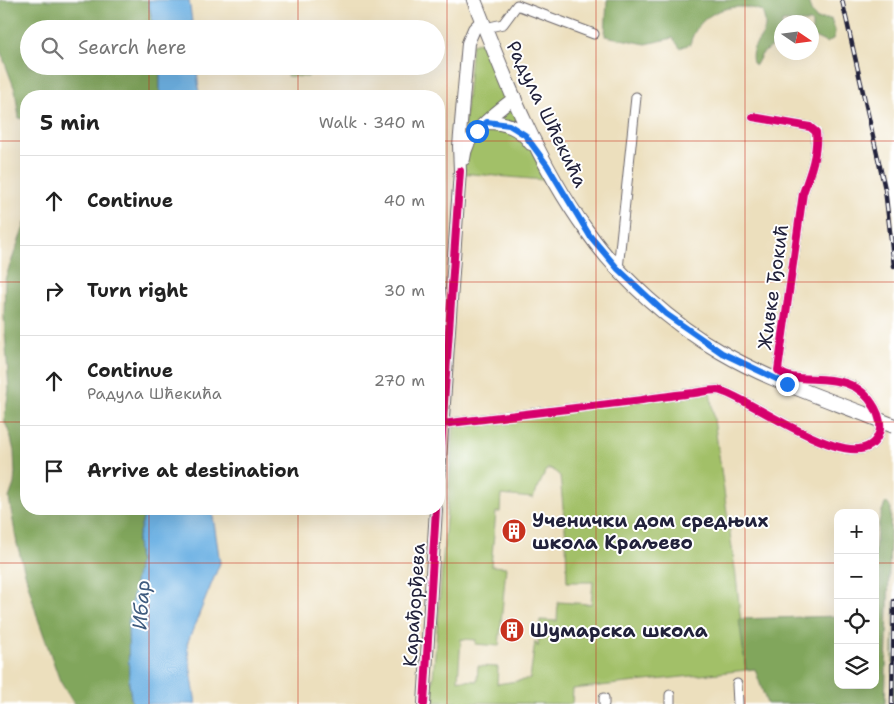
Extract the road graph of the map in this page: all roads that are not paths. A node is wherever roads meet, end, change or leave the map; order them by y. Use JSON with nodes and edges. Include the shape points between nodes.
{"nodes":[{"id":1,"x":474,"y":0,"type":"edge"},
{"id":2,"x":480,"y":26,"type":"junction"},
{"id":3,"x":594,"y":34,"type":"dead end"},
{"id":4,"x":515,"y":97,"type":"junction"},
{"id":5,"x":636,"y":97,"type":"dead end"},
{"id":6,"x":753,"y":117,"type":"dead end"},
{"id":7,"x":487,"y":122,"type":"junction"},
{"id":8,"x":547,"y":165,"type":"junction"},
{"id":9,"x":460,"y":171,"type":"junction"},
{"id":10,"x":618,"y":269,"type":"junction"},
{"id":11,"x":445,"y":382,"type":"edge"},
{"id":12,"x":445,"y":424,"type":"edge"},
{"id":13,"x":894,"y":426,"type":"edge"},
{"id":14,"x":436,"y":515,"type":"edge"},
{"id":15,"x":737,"y":684,"type":"dead end"},
{"id":16,"x":424,"y":704,"type":"edge"},
{"id":17,"x":738,"y":704,"type":"edge"}],
"edges":[{"from":1,"to":2,"type":"main road","name":"Радула Шћекића"},
{"from":2,"to":3,"type":"street","via":[[503,24],[517,5]]},
{"from":2,"to":4,"type":"main road","name":"Радула Шћекића"},
{"from":2,"to":9,"type":"street","via":[[468,42]]},
{"from":4,"to":7,"type":"street"},
{"from":4,"to":8,"type":"main road","name":"Радула Шћекића"},
{"from":5,"to":10,"type":"street"},
{"from":6,"to":12,"type":"street","name":"Живке Ђокић","via":[[810,127],[816,132],[817,141],[803,193],[778,370],[792,377],[838,380],[862,393],[874,405],[879,416],[880,433],[870,446],[840,446],[810,438],[718,390]]},
{"from":7,"to":8,"type":"main road","via":[[518,129]]},
{"from":7,"to":9,"type":"street","via":[[469,142]]},
{"from":8,"to":10,"type":"main road","name":"Радула Шћекића","via":[[586,230]]},
{"from":9,"to":11,"type":"street"},
{"from":10,"to":13,"type":"main road","name":"Радула Шћекића","bridge":true,"via":[[674,320],[722,353],[773,378]]},
{"from":14,"to":16,"type":"street","name":"Карађорђева"},
{"from":15,"to":17,"type":"street"}]}
